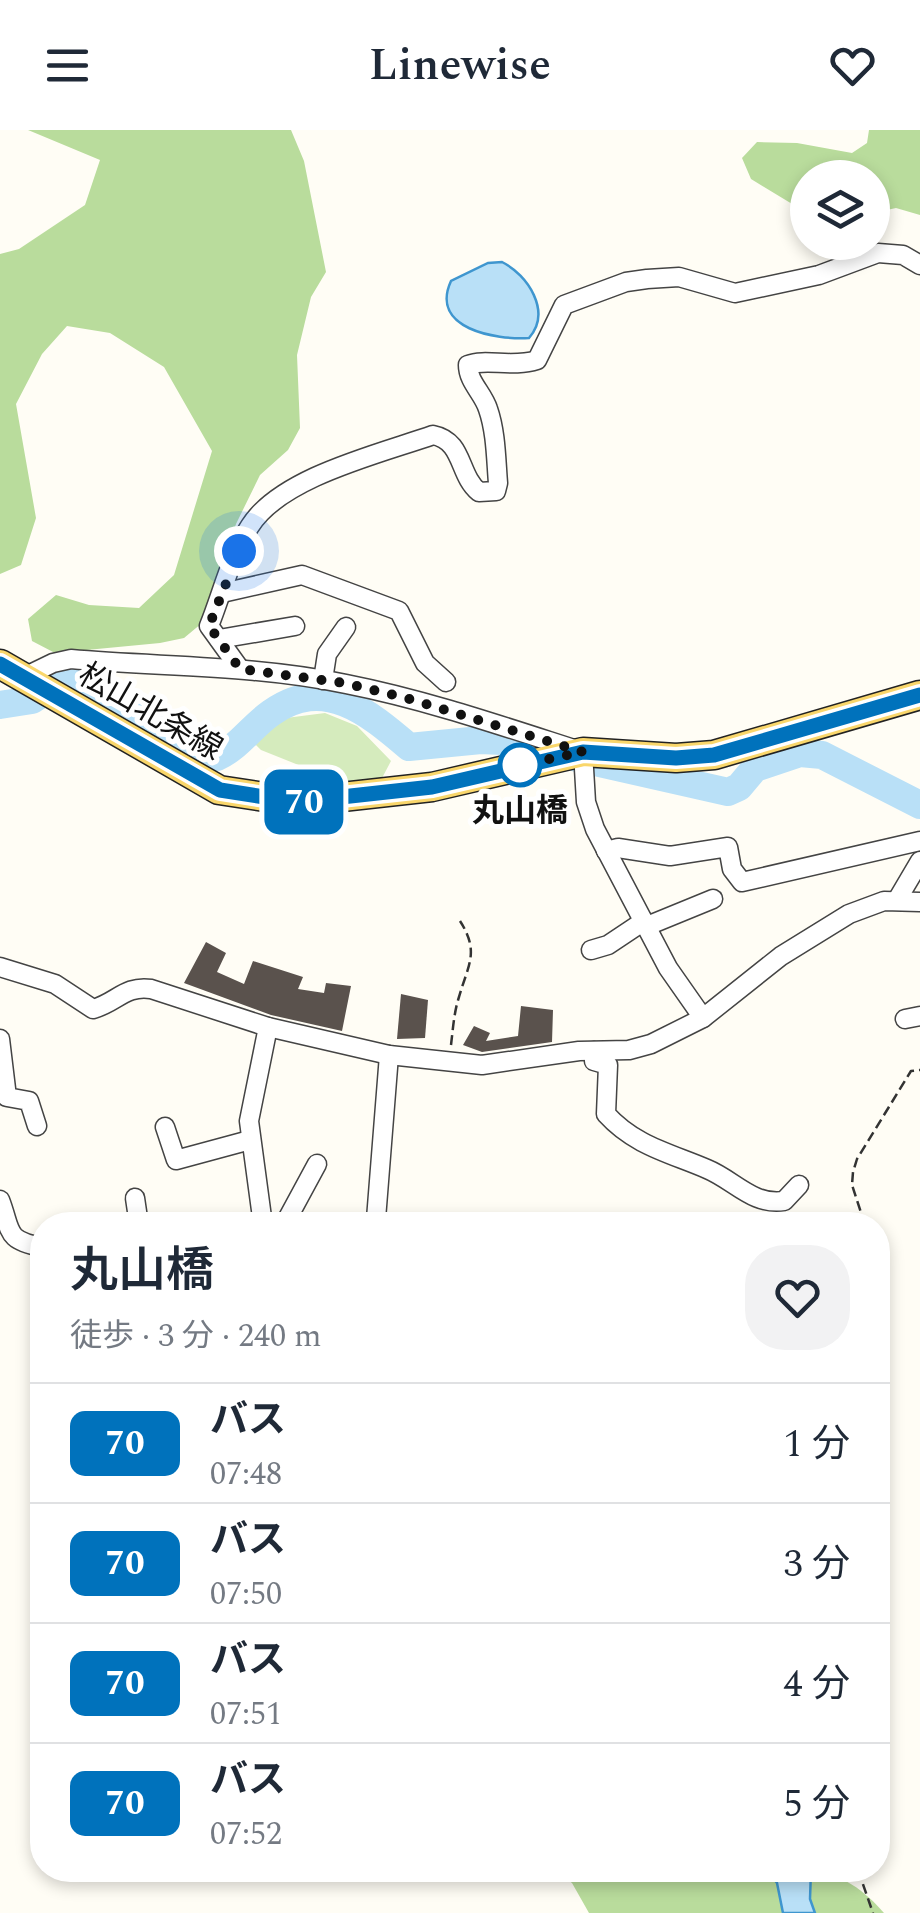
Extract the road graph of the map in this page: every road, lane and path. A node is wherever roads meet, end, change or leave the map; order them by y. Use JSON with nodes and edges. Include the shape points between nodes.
{"nodes":[{"id":1,"x":920,"y":265,"type":"edge"},
{"id":2,"x":222,"y":593,"type":"junction"},
{"id":3,"x":295,"y":626,"type":"dead end"},
{"id":4,"x":346,"y":628,"type":"dead end"},
{"id":5,"x":219,"y":639,"type":"junction"},
{"id":6,"x":240,"y":669,"type":"junction"},
{"id":7,"x":16,"y":673,"type":"edge"},
{"id":8,"x":324,"y":680,"type":"junction"},
{"id":9,"x":446,"y":682,"type":"dead end"},
{"id":10,"x":920,"y":695,"type":"edge"},
{"id":11,"x":582,"y":753,"type":"junction"},
{"id":12,"x":920,"y":841,"type":"edge"},
{"id":13,"x":606,"y":851,"type":"junction"},
{"id":14,"x":920,"y":861,"type":"edge"},
{"id":15,"x":713,"y":900,"type":"dead end"},
{"id":16,"x":897,"y":900,"type":"junction"},
{"id":17,"x":920,"y":902,"type":"edge"},
{"id":18,"x":460,"y":921,"type":"dead end"},
{"id":19,"x":645,"y":924,"type":"junction"},
{"id":20,"x":592,"y":950,"type":"dead end"},
{"id":21,"x":0,"y":968,"type":"edge"},
{"id":22,"x":703,"y":1018,"type":"junction"},
{"id":23,"x":268,"y":1027,"type":"junction"},
{"id":24,"x":0,"y":1039,"type":"edge"},
{"id":25,"x":594,"y":1051,"type":"junction"},
{"id":26,"x":389,"y":1055,"type":"junction"},
{"id":27,"x":448,"y":1061,"type":"junction"},
{"id":28,"x":920,"y":1070,"type":"edge"},
{"id":29,"x":38,"y":1126,"type":"dead end"},
{"id":30,"x":165,"y":1126,"type":"dead end"},
{"id":31,"x":250,"y":1140,"type":"junction"},
{"id":32,"x":317,"y":1164,"type":"dead end"},
{"id":33,"x":799,"y":1185,"type":"dead end"},
{"id":34,"x":136,"y":1198,"type":"dead end"},
{"id":35,"x":0,"y":1200,"type":"edge"},
{"id":36,"x":138,"y":1212,"type":"edge"},
{"id":37,"x":261,"y":1212,"type":"edge"},
{"id":38,"x":291,"y":1212,"type":"edge"},
{"id":39,"x":377,"y":1212,"type":"edge"},
{"id":40,"x":861,"y":1212,"type":"edge"},
{"id":41,"x":30,"y":1243,"type":"edge"},
{"id":42,"x":862,"y":1882,"type":"edge"},
{"id":43,"x":873,"y":1913,"type":"edge"}],
"edges":[{"from":1,"to":2,"type":"street","via":[[878,252],[819,275],[735,293],[678,278],[647,279],[569,302],[536,360],[468,365],[492,420],[496,491],[470,486],[458,453],[442,437],[371,457],[283,494],[260,514]]},
{"from":2,"to":5,"type":"street","via":[[209,626]]},
{"from":2,"to":9,"type":"street","via":[[302,575],[399,611],[426,663]]},
{"from":3,"to":5,"type":"street"},
{"from":4,"to":8,"type":"street","via":[[328,654]]},
{"from":5,"to":6,"type":"street"},
{"from":6,"to":7,"type":"street","via":[[71,659]]},
{"from":6,"to":8,"type":"street"},
{"from":7,"to":11,"type":"main road","name":"松山北条線","via":[[220,790],[296,802],[432,787]]},
{"from":8,"to":11,"type":"street","via":[[406,698]]},
{"from":10,"to":11,"type":"main road","name":"松山北条線","via":[[714,755]]},
{"from":11,"to":13,"type":"street","via":[[586,802]]},
{"from":12,"to":13,"type":"street","via":[[742,882],[728,847],[670,856]]},
{"from":13,"to":19,"type":"street"},
{"from":14,"to":16,"type":"street"},
{"from":15,"to":19,"type":"street"},
{"from":16,"to":17,"type":"street"},
{"from":16,"to":22,"type":"street","via":[[825,926]]},
{"from":18,"to":27,"type":"path","via":[[469,935],[471,965]]},
{"from":19,"to":20,"type":"street"},
{"from":19,"to":22,"type":"street"},
{"from":21,"to":23,"type":"street","via":[[55,984],[94,1009],[137,987]]},
{"from":22,"to":25,"type":"street","via":[[651,1044]]},
{"from":23,"to":26,"type":"street"},
{"from":23,"to":31,"type":"street"},
{"from":24,"to":29,"type":"street","via":[[7,1096],[29,1102]]},
{"from":25,"to":27,"type":"street","via":[[482,1065]]},
{"from":25,"to":33,"type":"street","via":[[594,1061],[608,1065],[606,1114],[649,1146],[706,1168],[758,1200],[784,1201]]},
{"from":26,"to":27,"type":"street"},
{"from":26,"to":39,"type":"street"},
{"from":28,"to":40,"type":"path","via":[[910,1071],[857,1159],[852,1185]]},
{"from":30,"to":31,"type":"street","via":[[176,1160]]},
{"from":31,"to":37,"type":"street"},
{"from":32,"to":38,"type":"street"},
{"from":34,"to":36,"type":"street"},
{"from":35,"to":41,"type":"street","via":[[12,1237]]},
{"from":42,"to":43,"type":"path"}]}
